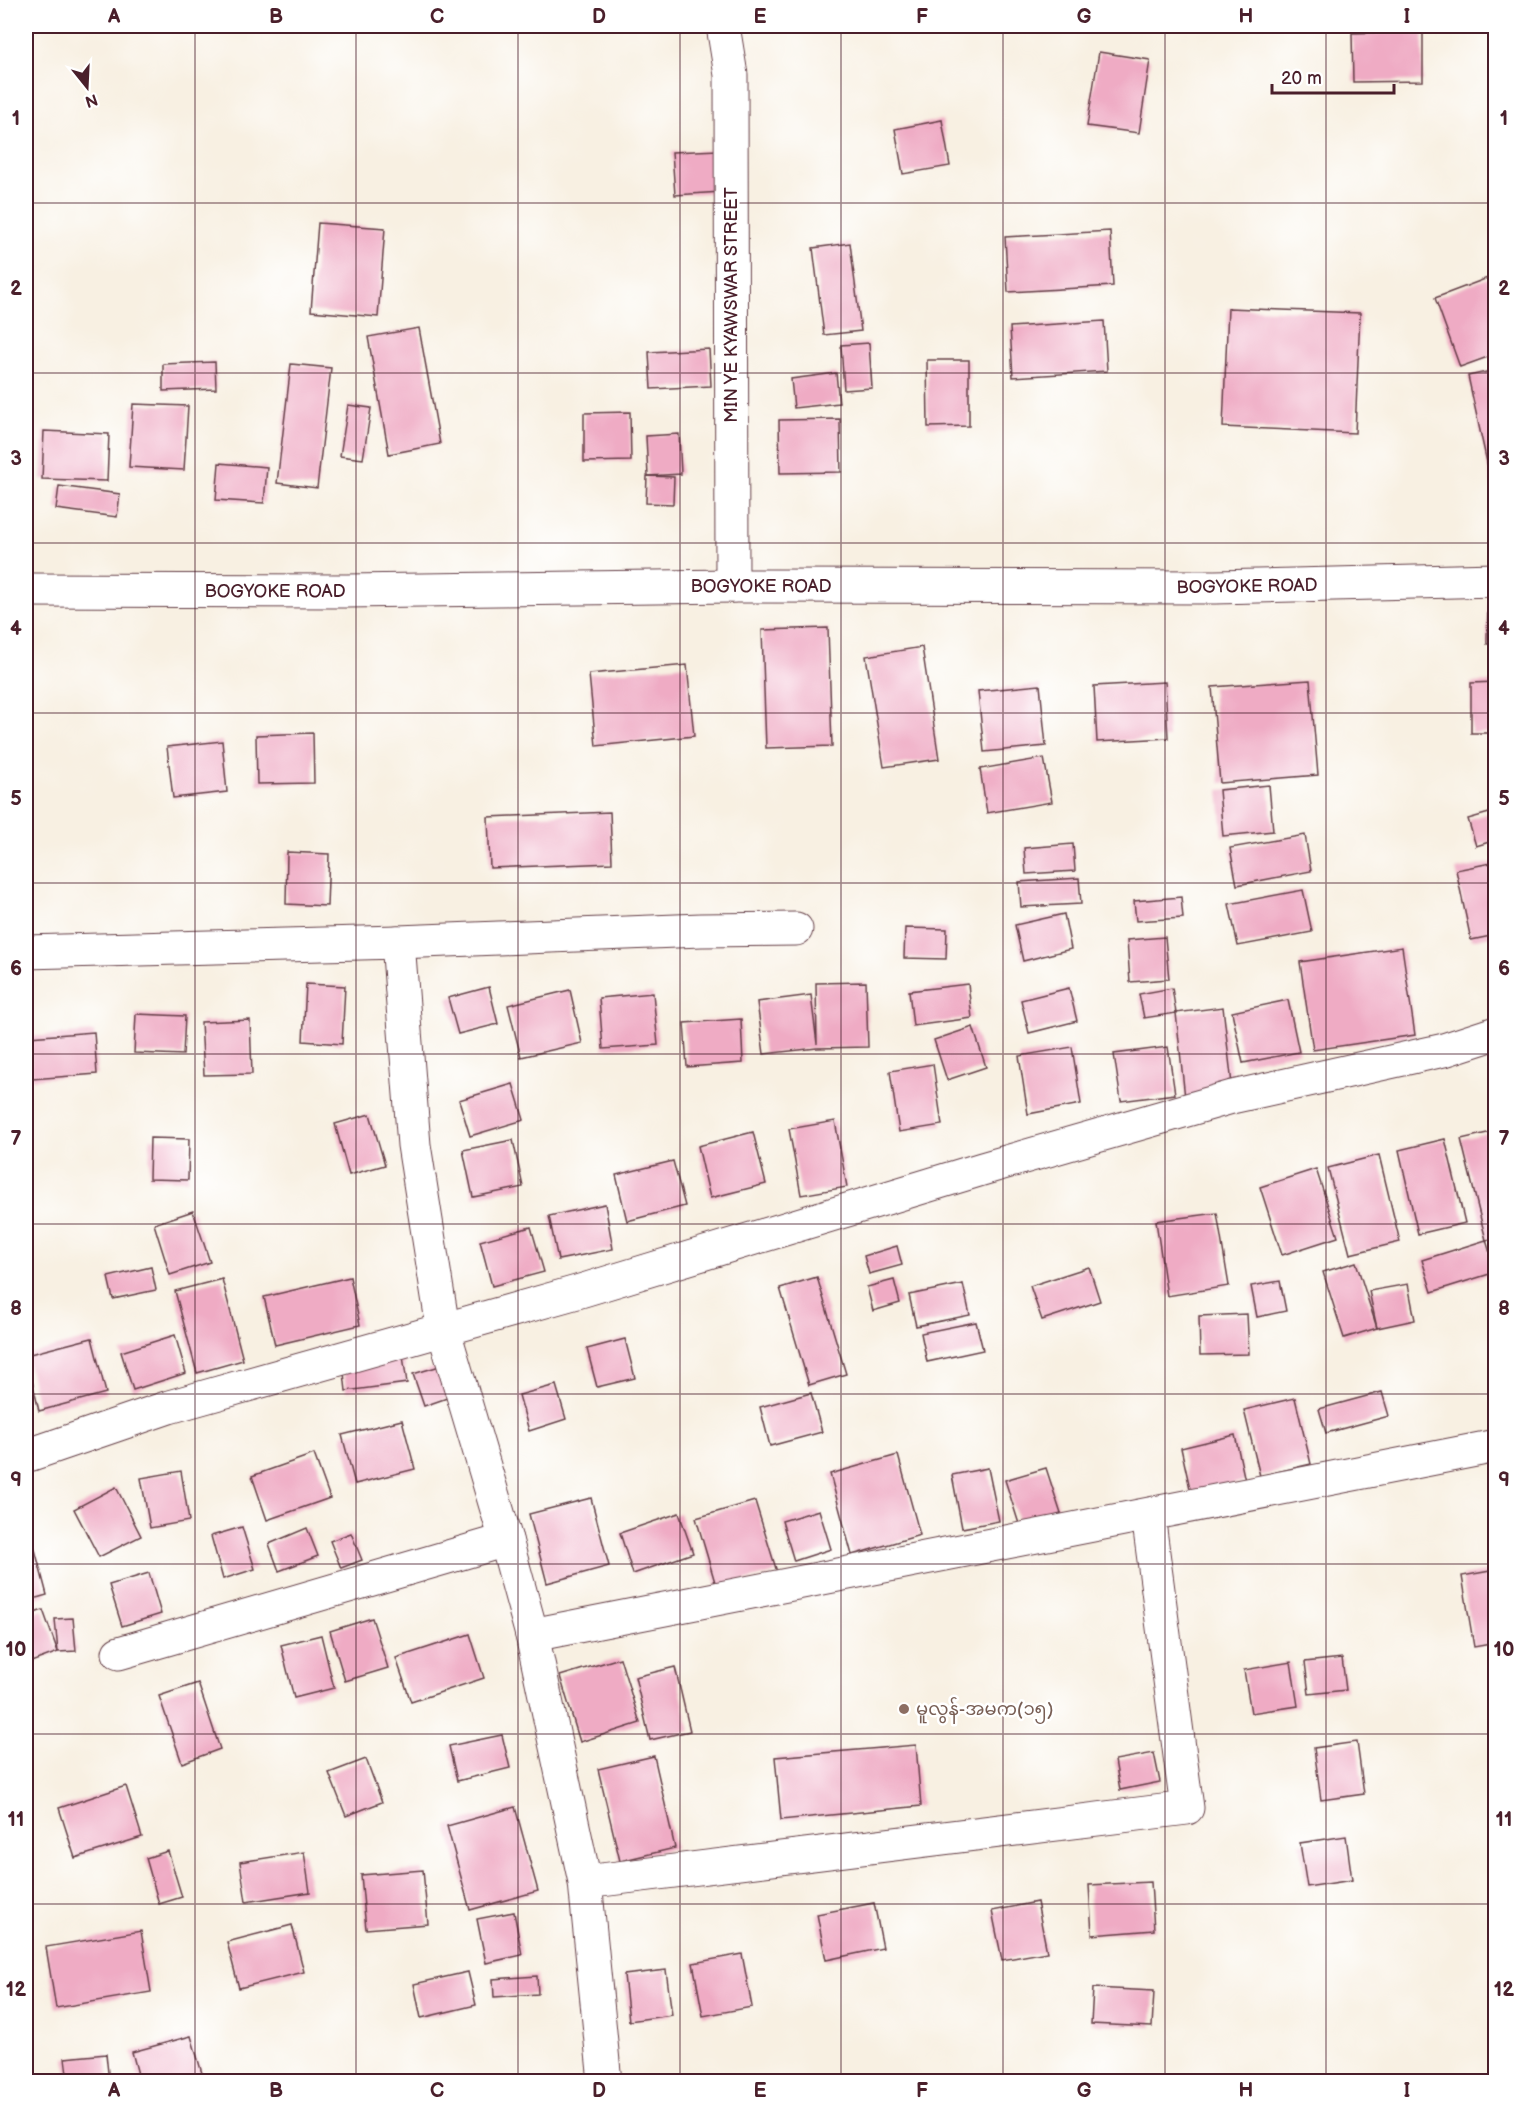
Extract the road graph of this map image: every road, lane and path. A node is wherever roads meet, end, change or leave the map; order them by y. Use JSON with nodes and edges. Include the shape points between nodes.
{"nodes":[{"id":1,"x":723,"y":26,"type":"edge"},
{"id":2,"x":1496,"y":580,"type":"edge"},
{"id":3,"x":732,"y":586,"type":"junction"},
{"id":4,"x":26,"y":590,"type":"edge"},
{"id":5,"x":796,"y":929,"type":"dead end"},
{"id":6,"x":398,"y":942,"type":"junction"},
{"id":7,"x":26,"y":952,"type":"edge"},
{"id":8,"x":1496,"y":1033,"type":"edge"},
{"id":9,"x":443,"y":1328,"type":"junction"},
{"id":10,"x":1496,"y":1446,"type":"edge"},
{"id":11,"x":26,"y":1456,"type":"edge"},
{"id":12,"x":1148,"y":1515,"type":"junction"},
{"id":13,"x":506,"y":1540,"type":"junction"},
{"id":14,"x":532,"y":1635,"type":"junction"},
{"id":15,"x":119,"y":1653,"type":"dead end"},
{"id":16,"x":585,"y":1882,"type":"junction"},
{"id":17,"x":605,"y":2082,"type":"edge"}],
"edges":[{"from":1,"to":3,"type":"street","name":"MIN YE KYAWSWAR STREET","via":[[730,75]]},
{"from":2,"to":3,"type":"street","name":"BOGYOKE ROAD","via":[[1215,587]]},
{"from":3,"to":4,"type":"street","name":"BOGYOKE ROAD"},
{"from":5,"to":6,"type":"street"},
{"from":6,"to":7,"type":"street"},
{"from":6,"to":9,"type":"street","via":[[414,1145]]},
{"from":8,"to":9,"type":"street","via":[[1444,1050],[1220,1100],[577,1292]]},
{"from":9,"to":11,"type":"street","via":[[169,1407]]},
{"from":9,"to":13,"type":"street"},
{"from":10,"to":12,"type":"street"},
{"from":12,"to":14,"type":"street"},
{"from":12,"to":16,"type":"street","via":[[1187,1808]]},
{"from":13,"to":14,"type":"street"},
{"from":13,"to":15,"type":"street"},
{"from":14,"to":16,"type":"street"},
{"from":16,"to":17,"type":"street"}]}
